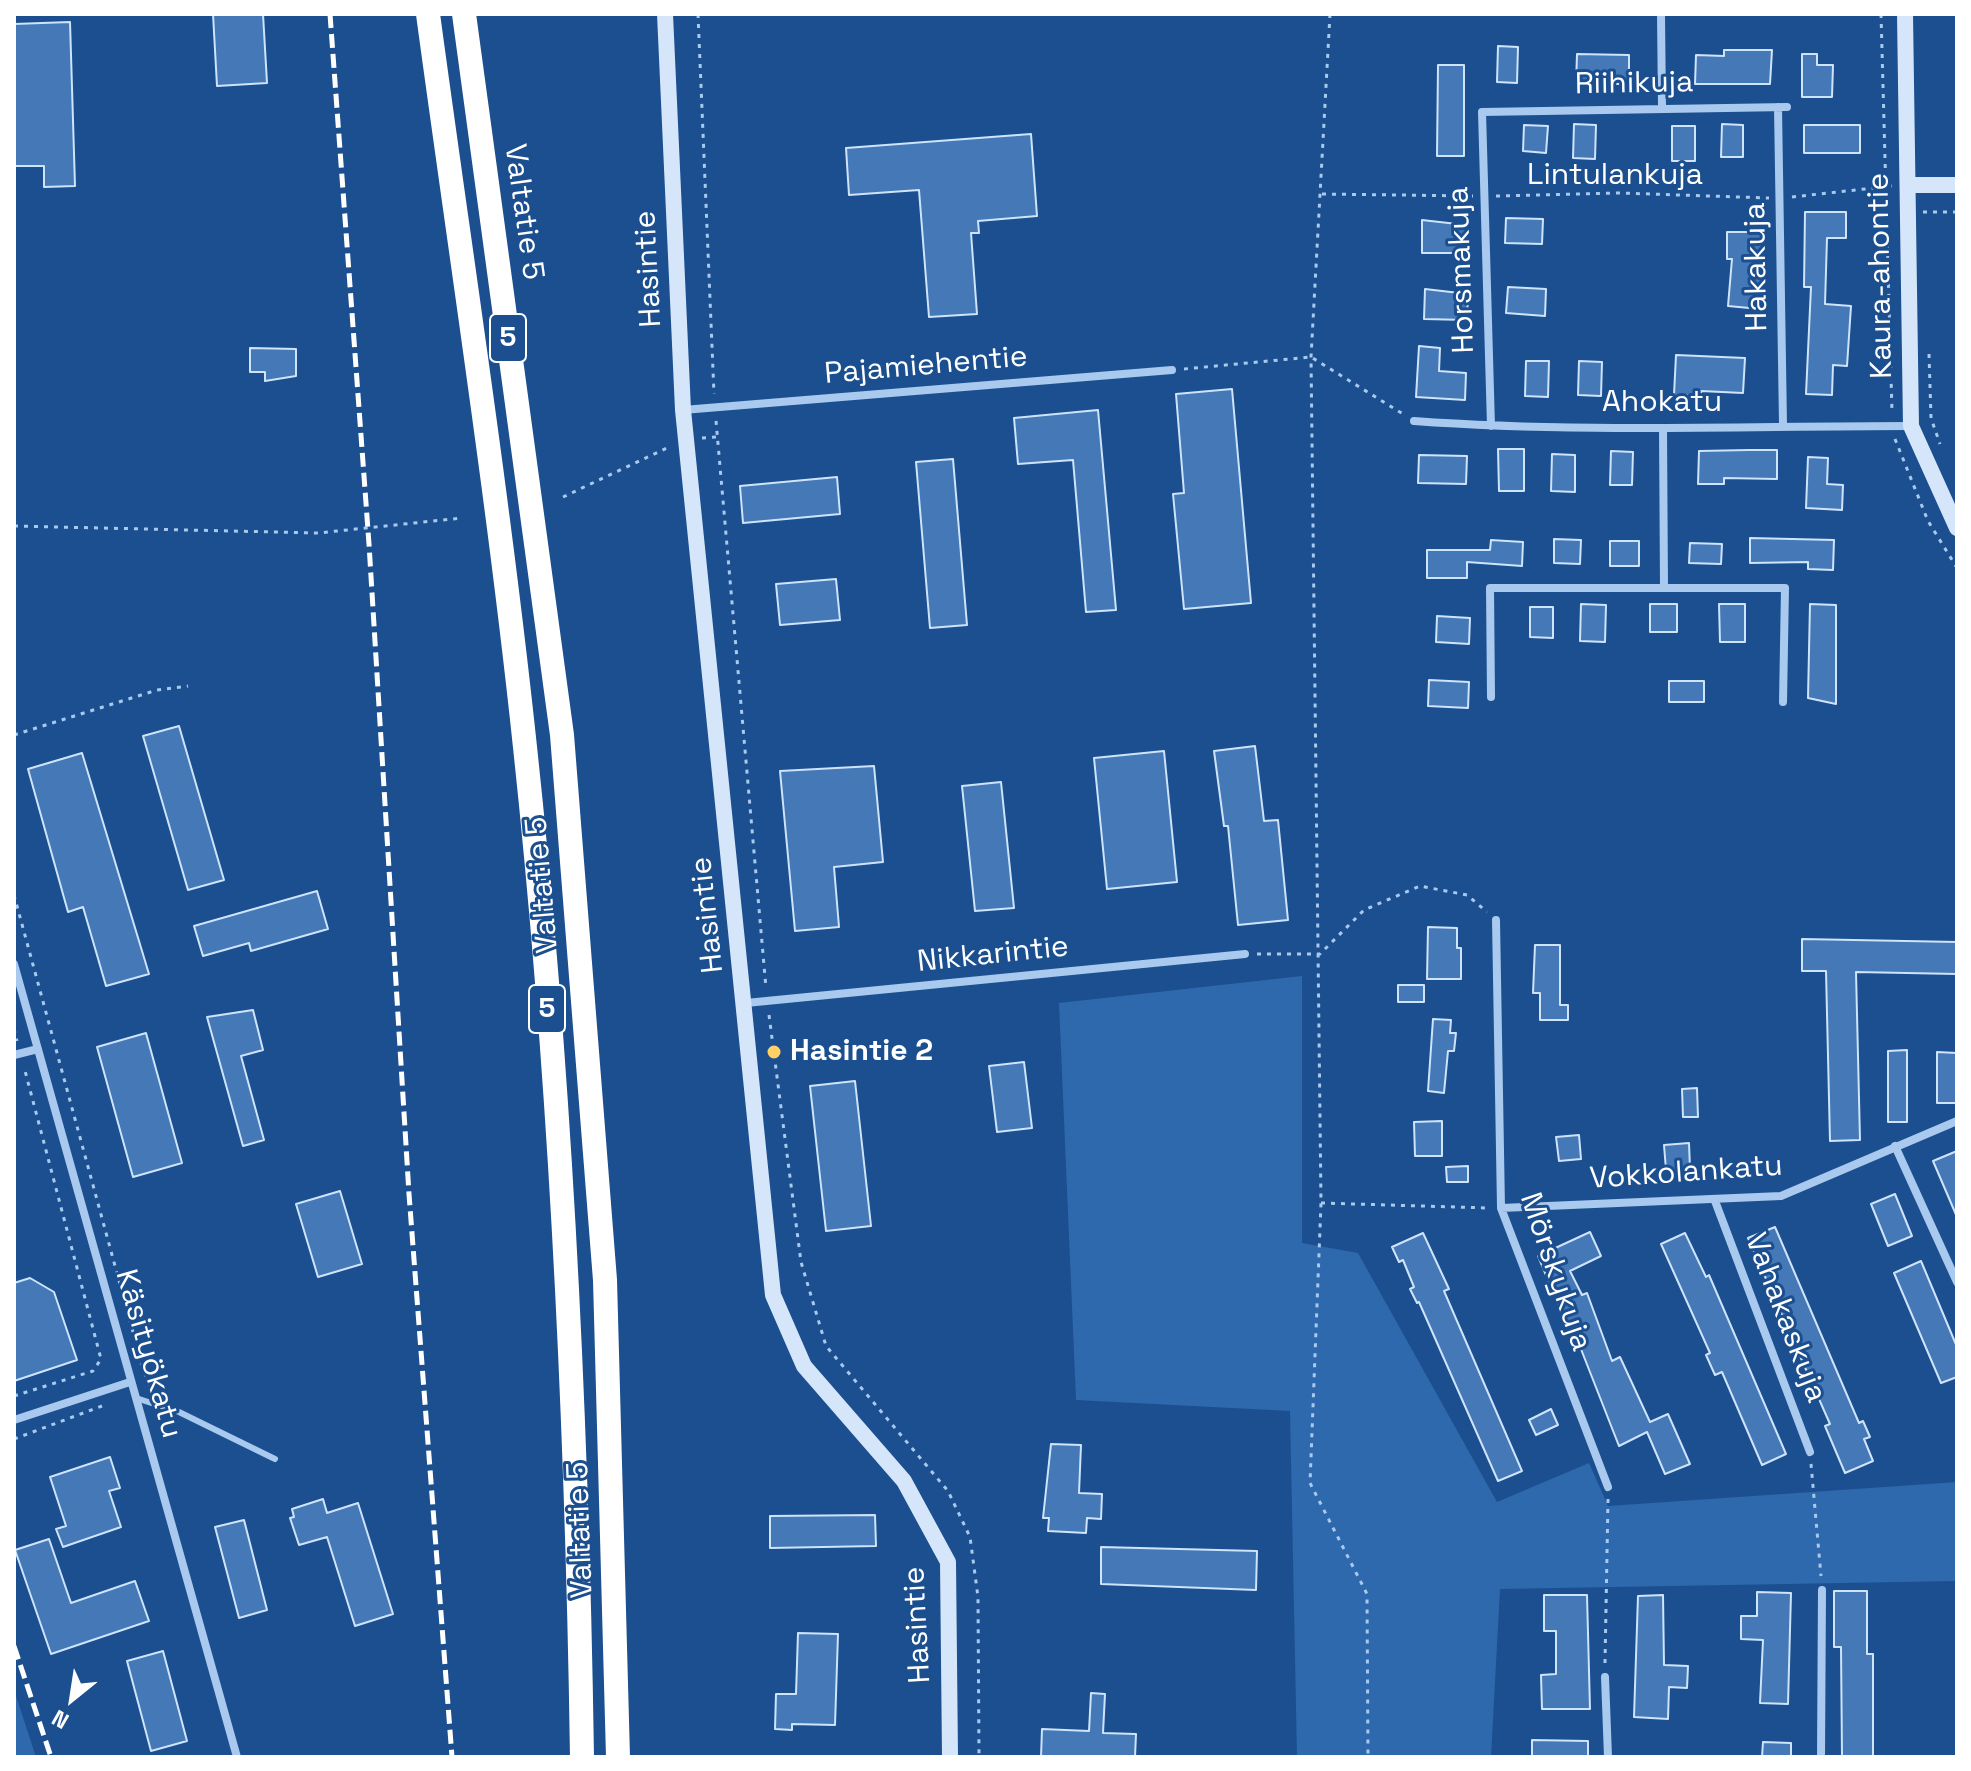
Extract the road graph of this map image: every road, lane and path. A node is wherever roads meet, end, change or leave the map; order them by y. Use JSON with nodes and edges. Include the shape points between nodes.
{"nodes":[{"id":1,"x":428,"y":14,"type":"edge"},
{"id":2,"x":464,"y":14,"type":"edge"},
{"id":3,"x":665,"y":14,"type":"edge"},
{"id":4,"x":698,"y":14,"type":"edge"},
{"id":5,"x":1330,"y":14,"type":"edge"},
{"id":6,"x":1661,"y":14,"type":"edge"},
{"id":7,"x":1881,"y":14,"type":"edge"},
{"id":8,"x":1905,"y":14,"type":"edge"},
{"id":9,"x":1662,"y":107,"type":"junction"},
{"id":10,"x":1782,"y":107,"type":"joint"},
{"id":11,"x":1482,"y":112,"type":"joint"},
{"id":12,"x":1916,"y":185,"type":"junction"},
{"id":13,"x":1957,"y":185,"type":"edge"},
{"id":14,"x":1886,"y":187,"type":"junction"},
{"id":15,"x":1322,"y":194,"type":"junction"},
{"id":16,"x":1485,"y":196,"type":"junction"},
{"id":17,"x":1781,"y":198,"type":"junction"},
{"id":18,"x":1957,"y":212,"type":"edge"},
{"id":19,"x":1929,"y":354,"type":"dead end"},
{"id":20,"x":1311,"y":357,"type":"junction"},
{"id":21,"x":1172,"y":370,"type":"joint"},
{"id":22,"x":715,"y":407,"type":"junction"},
{"id":23,"x":683,"y":410,"type":"junction"},
{"id":24,"x":1414,"y":421,"type":"joint"},
{"id":25,"x":1783,"y":425,"type":"junction"},
{"id":26,"x":1491,"y":426,"type":"junction"},
{"id":27,"x":1892,"y":426,"type":"junction"},
{"id":28,"x":1911,"y":426,"type":"junction"},
{"id":29,"x":1663,"y":429,"type":"junction"},
{"id":30,"x":717,"y":437,"type":"junction"},
{"id":31,"x":686,"y":439,"type":"junction"},
{"id":32,"x":1944,"y":456,"type":"dead end"},
{"id":33,"x":563,"y":497,"type":"dead end"},
{"id":34,"x":462,"y":518,"type":"dead end"},
{"id":35,"x":14,"y":526,"type":"edge"},
{"id":36,"x":1957,"y":528,"type":"edge"},
{"id":37,"x":1957,"y":568,"type":"edge"},
{"id":38,"x":1664,"y":587,"type":"junction"},
{"id":39,"x":188,"y":686,"type":"dead end"},
{"id":40,"x":1491,"y":697,"type":"dead end"},
{"id":41,"x":1783,"y":702,"type":"dead end"},
{"id":42,"x":14,"y":735,"type":"edge"},
{"id":43,"x":14,"y":895,"type":"edge"},
{"id":44,"x":1496,"y":920,"type":"joint"},
{"id":45,"x":1245,"y":954,"type":"joint"},
{"id":46,"x":1320,"y":954,"type":"junction"},
{"id":47,"x":14,"y":964,"type":"edge"},
{"id":48,"x":767,"y":1002,"type":"junction"},
{"id":49,"x":746,"y":1003,"type":"junction"},
{"id":50,"x":14,"y":1029,"type":"edge"},
{"id":51,"x":38,"y":1049,"type":"junction"},
{"id":52,"x":17,"y":1054,"type":"edge"},
{"id":53,"x":1957,"y":1121,"type":"edge"},
{"id":54,"x":1895,"y":1146,"type":"junction"},
{"id":55,"x":1715,"y":1201,"type":"junction"},
{"id":56,"x":1321,"y":1203,"type":"junction"},
{"id":57,"x":1501,"y":1208,"type":"junction"},
{"id":58,"x":1957,"y":1282,"type":"edge"},
{"id":59,"x":135,"y":1341,"type":"dead end"},
{"id":60,"x":139,"y":1355,"type":"dead end"},
{"id":61,"x":130,"y":1382,"type":"junction"},
{"id":62,"x":14,"y":1396,"type":"edge"},
{"id":63,"x":136,"y":1398,"type":"junction"},
{"id":64,"x":156,"y":1405,"type":"junction"},
{"id":65,"x":102,"y":1408,"type":"dead end"},
{"id":66,"x":14,"y":1420,"type":"edge"},
{"id":67,"x":14,"y":1439,"type":"edge"},
{"id":68,"x":1810,"y":1452,"type":"joint"},
{"id":69,"x":275,"y":1459,"type":"dead end"},
{"id":70,"x":1608,"y":1487,"type":"joint"},
{"id":71,"x":1822,"y":1590,"type":"joint"},
{"id":72,"x":1605,"y":1677,"type":"joint"},
{"id":73,"x":237,"y":1757,"type":"edge"},
{"id":74,"x":582,"y":1757,"type":"edge"},
{"id":75,"x":618,"y":1757,"type":"edge"},
{"id":76,"x":950,"y":1757,"type":"edge"},
{"id":77,"x":979,"y":1757,"type":"edge"},
{"id":78,"x":1368,"y":1757,"type":"edge"},
{"id":79,"x":1608,"y":1757,"type":"edge"},
{"id":80,"x":1821,"y":1757,"type":"edge"}],
"edges":[{"from":1,"to":74,"type":"highway","name":"Valtatie 5","number":"5","via":[[528,779],[566,1261]]},
{"from":2,"to":75,"type":"highway","name":"Valtatie 5","number":"5","via":[[565,766],[605,1280]]},
{"from":3,"to":23,"type":"street","name":"Hasintie"},
{"from":4,"to":22,"type":"path"},
{"from":5,"to":15,"type":"path"},
{"from":6,"to":9,"type":"street"},
{"from":7,"to":14,"type":"path"},
{"from":8,"to":12,"type":"street","name":"Kaura-ahontie"},
{"from":9,"to":10,"type":"street","name":"Riihikuja"},
{"from":9,"to":11,"type":"street","name":"Riihikuja"},
{"from":10,"to":17,"type":"street","name":"Hakakuja"},
{"from":11,"to":16,"type":"street","name":"Horsmakuja"},
{"from":12,"to":13,"type":"street"},
{"from":12,"to":14,"type":"path","name":"Lintulankuja"},
{"from":12,"to":18,"type":"path","via":[[1925,212]]},
{"from":12,"to":28,"type":"street","name":"Kaura-ahontie"},
{"from":14,"to":17,"type":"path","name":"Lintulankuja"},
{"from":14,"to":27,"type":"path"},
{"from":15,"to":16,"type":"path","name":"Lintulankuja"},
{"from":15,"to":20,"type":"path"},
{"from":16,"to":17,"type":"path","name":"Lintulankuja"},
{"from":16,"to":26,"type":"street","name":"Horsmakuja"},
{"from":17,"to":25,"type":"street","name":"Hakakuja"},
{"from":19,"to":32,"type":"path","via":[[1931,418]]},
{"from":20,"to":21,"type":"path"},
{"from":20,"to":24,"type":"path"},
{"from":20,"to":46,"type":"path"},
{"from":21,"to":22,"type":"street","name":"Pajamiehentie"},
{"from":22,"to":23,"type":"street","name":"Pajamiehentie"},
{"from":22,"to":30,"type":"path"},
{"from":23,"to":31,"type":"street","name":"Hasintie"},
{"from":24,"to":26,"type":"street","name":"Ahokatu"},
{"from":25,"to":27,"type":"street","name":"Ahokatu"},
{"from":25,"to":29,"type":"street","name":"Ahokatu"},
{"from":26,"to":29,"type":"street","name":"Ahokatu"},
{"from":27,"to":28,"type":"street","name":"Ahokatu"},
{"from":27,"to":37,"type":"path","via":[[1928,521]]},
{"from":28,"to":36,"type":"street","name":"Kaura-ahontie"},
{"from":29,"to":38,"type":"street"},
{"from":30,"to":31,"type":"path"},
{"from":30,"to":48,"type":"path"},
{"from":31,"to":33,"type":"path"},
{"from":31,"to":49,"type":"street","name":"Hasintie"},
{"from":34,"to":35,"type":"path","via":[[318,533]]},
{"from":38,"to":40,"type":"street","via":[[1490,588]]},
{"from":38,"to":41,"type":"street","via":[[1785,588]]},
{"from":39,"to":42,"type":"path","via":[[157,690]]},
{"from":43,"to":59,"type":"path"},
{"from":44,"to":46,"type":"path","via":[[1467,895],[1420,886],[1364,910]]},
{"from":44,"to":57,"type":"street","name":"Mörskykuja"},
{"from":45,"to":46,"type":"path"},
{"from":45,"to":48,"type":"street","name":"Nikkarintie"},
{"from":46,"to":56,"type":"path"},
{"from":47,"to":51,"type":"street","name":"Käsityökatu"},
{"from":48,"to":49,"type":"street","name":"Nikkarintie"},
{"from":48,"to":77,"type":"path","via":[[801,1262],[826,1346],[948,1491],[970,1537],[978,1597]]},
{"from":49,"to":76,"type":"street","name":"Hasintie","via":[[773,1295],[804,1366],[904,1481],[948,1562]]},
{"from":50,"to":52,"type":"path"},
{"from":51,"to":52,"type":"street"},
{"from":51,"to":61,"type":"street","name":"Käsityökatu"},
{"from":52,"to":62,"type":"path","via":[[101,1359],[93,1371]]},
{"from":53,"to":54,"type":"street","name":"Vokkolankatu"},
{"from":54,"to":55,"type":"street","name":"Vokkolankatu","via":[[1781,1196]]},
{"from":54,"to":58,"type":"street"},
{"from":55,"to":57,"type":"street","name":"Vokkolankatu"},
{"from":55,"to":68,"type":"street","name":"Vahakaskuja"},
{"from":56,"to":57,"type":"path"},
{"from":56,"to":78,"type":"path","via":[[1310,1483],[1367,1594]]},
{"from":57,"to":70,"type":"street","name":"Mörskykuja"},
{"from":60,"to":64,"type":"path"},
{"from":61,"to":63,"type":"street","name":"Käsityökatu"},
{"from":61,"to":66,"type":"street"},
{"from":63,"to":64,"type":"lane"},
{"from":63,"to":73,"type":"street","name":"Käsityökatu"},
{"from":64,"to":69,"type":"lane"},
{"from":65,"to":67,"type":"path"},
{"from":68,"to":71,"type":"path"},
{"from":70,"to":72,"type":"path"},
{"from":71,"to":80,"type":"street"},
{"from":72,"to":79,"type":"street"}]}
